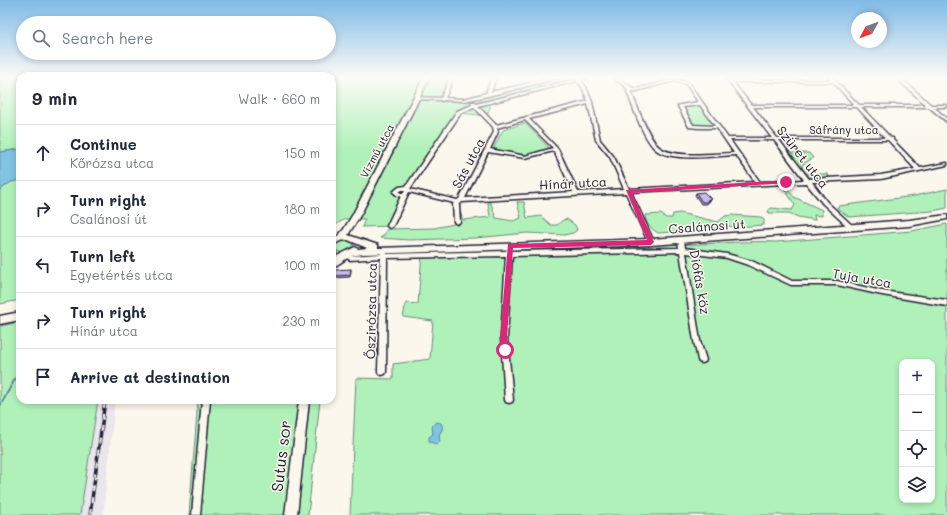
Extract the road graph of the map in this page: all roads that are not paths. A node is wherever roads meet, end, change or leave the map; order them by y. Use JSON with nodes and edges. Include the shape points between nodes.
{"nodes":[{"id":1,"x":414,"y":101,"type":"edge"},
{"id":2,"x":471,"y":101,"type":"edge"},
{"id":3,"x":490,"y":101,"type":"edge"},
{"id":4,"x":633,"y":101,"type":"edge"},
{"id":5,"x":745,"y":101,"type":"edge"},
{"id":6,"x":853,"y":101,"type":"edge"},
{"id":7,"x":923,"y":101,"type":"edge"},
{"id":8,"x":590,"y":102,"type":"joint"},
{"id":9,"x":702,"y":103,"type":"joint"},
{"id":10,"x":475,"y":105,"type":"junction"},
{"id":11,"x":749,"y":106,"type":"junction"},
{"id":12,"x":947,"y":106,"type":"edge"},
{"id":13,"x":859,"y":107,"type":"junction"},
{"id":14,"x":930,"y":107,"type":"junction"},
{"id":15,"x":527,"y":120,"type":"junction"},
{"id":16,"x":947,"y":121,"type":"edge"},
{"id":17,"x":495,"y":127,"type":"junction"},
{"id":18,"x":719,"y":127,"type":"junction"},
{"id":19,"x":774,"y":138,"type":"junction"},
{"id":20,"x":726,"y":139,"type":"junction"},
{"id":21,"x":891,"y":139,"type":"junction"},
{"id":22,"x":556,"y":149,"type":"junction"},
{"id":23,"x":488,"y":150,"type":"junction"},
{"id":24,"x":737,"y":154,"type":"junction"},
{"id":25,"x":947,"y":164,"type":"edge"},
{"id":26,"x":918,"y":169,"type":"junction"},
{"id":27,"x":757,"y":182,"type":"junction"},
{"id":28,"x":807,"y":182,"type":"junction"},
{"id":29,"x":407,"y":191,"type":"junction"},
{"id":30,"x":628,"y":192,"type":"junction"},
{"id":31,"x":576,"y":194,"type":"junction"},
{"id":32,"x":459,"y":201,"type":"junction"},
{"id":33,"x":357,"y":214,"type":"junction"},
{"id":34,"x":947,"y":217,"type":"edge"},
{"id":35,"x":457,"y":222,"type":"dead end"},
{"id":36,"x":390,"y":226,"type":"dead end"},
{"id":37,"x":851,"y":227,"type":"junction"},
{"id":38,"x":336,"y":239,"type":"edge"},
{"id":39,"x":336,"y":240,"type":"edge"},
{"id":40,"x":355,"y":240,"type":"junction"},
{"id":41,"x":681,"y":240,"type":"junction"},
{"id":42,"x":651,"y":242,"type":"junction"},
{"id":43,"x":510,"y":249,"type":"junction"},
{"id":44,"x":396,"y":250,"type":"junction"},
{"id":45,"x":683,"y":250,"type":"junction"},
{"id":46,"x":384,"y":253,"type":"junction"},
{"id":47,"x":336,"y":254,"type":"edge"},
{"id":48,"x":348,"y":256,"type":"junction"},
{"id":49,"x":336,"y":263,"type":"edge"},
{"id":50,"x":947,"y":303,"type":"edge"},
{"id":51,"x":16,"y":317,"type":"edge"},
{"id":52,"x":0,"y":320,"type":"edge"},
{"id":53,"x":702,"y":360,"type":"dead end"},
{"id":54,"x":382,"y":372,"type":"dead end"},
{"id":55,"x":509,"y":400,"type":"dead end"},
{"id":56,"x":206,"y":404,"type":"edge"},
{"id":57,"x":304,"y":404,"type":"edge"},
{"id":58,"x":196,"y":515,"type":"edge"},
{"id":59,"x":291,"y":515,"type":"edge"}],
"edges":[{"from":1,"to":33,"type":"street","name":"Vízmű utca"},
{"from":2,"to":10,"type":"street","name":"Sás utca"},
{"from":3,"to":10,"type":"street"},
{"from":4,"to":24,"type":"street","via":[[653,142],[662,151],[678,155]]},
{"from":5,"to":11,"type":"street","name":"Szüret utca"},
{"from":6,"to":13,"type":"street"},
{"from":7,"to":14,"type":"street"},
{"from":8,"to":15,"type":"street"},
{"from":8,"to":30,"type":"street","via":[[598,140],[612,157]]},
{"from":9,"to":18,"type":"street"},
{"from":9,"to":18,"type":"street","via":[[683,104],[680,107],[693,126]]},
{"from":10,"to":17,"type":"street","name":"Sás utca"},
{"from":10,"to":29,"type":"street","via":[[459,112]]},
{"from":11,"to":13,"type":"street"},
{"from":11,"to":19,"type":"street","name":"Szüret utca"},
{"from":12,"to":14,"type":"street"},
{"from":13,"to":14,"type":"street"},
{"from":13,"to":21,"type":"street"},
{"from":14,"to":16,"type":"street"},
{"from":15,"to":17,"type":"street"},
{"from":15,"to":22,"type":"street"},
{"from":17,"to":23,"type":"street","name":"Sás utca","via":[[496,132]]},
{"from":18,"to":20,"type":"street"},
{"from":19,"to":20,"type":"street","name":"Sáfrány utca"},
{"from":19,"to":21,"type":"street","name":"Sáfrány utca"},
{"from":19,"to":28,"type":"street","name":"Szüret utca"},
{"from":20,"to":24,"type":"street"},
{"from":21,"to":26,"type":"street"},
{"from":22,"to":23,"type":"street","via":[[525,157]]},
{"from":22,"to":31,"type":"street"},
{"from":23,"to":32,"type":"street","name":"Sás utca"},
{"from":24,"to":27,"type":"street"},
{"from":25,"to":26,"type":"street","name":"Hínár utca"},
{"from":26,"to":28,"type":"street","name":"Hínár utca","via":[[881,176]]},
{"from":27,"to":28,"type":"street","name":"Hínár utca"},
{"from":27,"to":30,"type":"street","name":"Hínár utca"},
{"from":28,"to":37,"type":"street","name":"Szüret utca"},
{"from":29,"to":32,"type":"street","name":"Hínár utca"},
{"from":29,"to":36,"type":"street"},
{"from":30,"to":31,"type":"street","name":"Hínár utca"},
{"from":30,"to":42,"type":"street"},
{"from":31,"to":32,"type":"street","name":"Hínár utca"},
{"from":32,"to":35,"type":"street","name":"Sás utca","via":[[456,204]]},
{"from":33,"to":38,"type":"street","name":"Vízmű utca","via":[[347,231]]},
{"from":33,"to":40,"type":"street"},
{"from":34,"to":37,"type":"street","name":"Csalánosi út","via":[[909,223]]},
{"from":37,"to":41,"type":"street","name":"Csalánosi út"},
{"from":39,"to":40,"type":"street","name":"Csalánosi út"},
{"from":40,"to":44,"type":"street","name":"Csalánosi út","via":[[370,247]]},
{"from":40,"to":48,"type":"street","via":[[357,248]]},
{"from":41,"to":42,"type":"street","name":"Csalánosi út"},
{"from":41,"to":45,"type":"street","name":"Diófás köz"},
{"from":42,"to":43,"type":"street","name":"Csalánosi út"},
{"from":43,"to":44,"type":"street","name":"Csalánosi út"},
{"from":43,"to":45,"type":"street","name":"Tuja utca"},
{"from":43,"to":46,"type":"street","name":"Tuja utca"},
{"from":43,"to":55,"type":"street","via":[[504,338]]},
{"from":44,"to":46,"type":"street","name":"Csalánosi út"},
{"from":45,"to":50,"type":"street","name":"Tuja utca","via":[[727,256],[750,263],[791,283],[837,283]]},
{"from":45,"to":53,"type":"street","name":"Diófás köz"},
{"from":46,"to":48,"type":"street","name":"Csalánosi út","via":[[363,251]]},
{"from":46,"to":54,"type":"street","name":"Őszirózsa utca"},
{"from":47,"to":48,"type":"street"},
{"from":48,"to":49,"type":"street"},
{"from":51,"to":52,"type":"street"},
{"from":56,"to":58,"type":"street"},
{"from":57,"to":59,"type":"street","name":"Sutus sor"}]}
